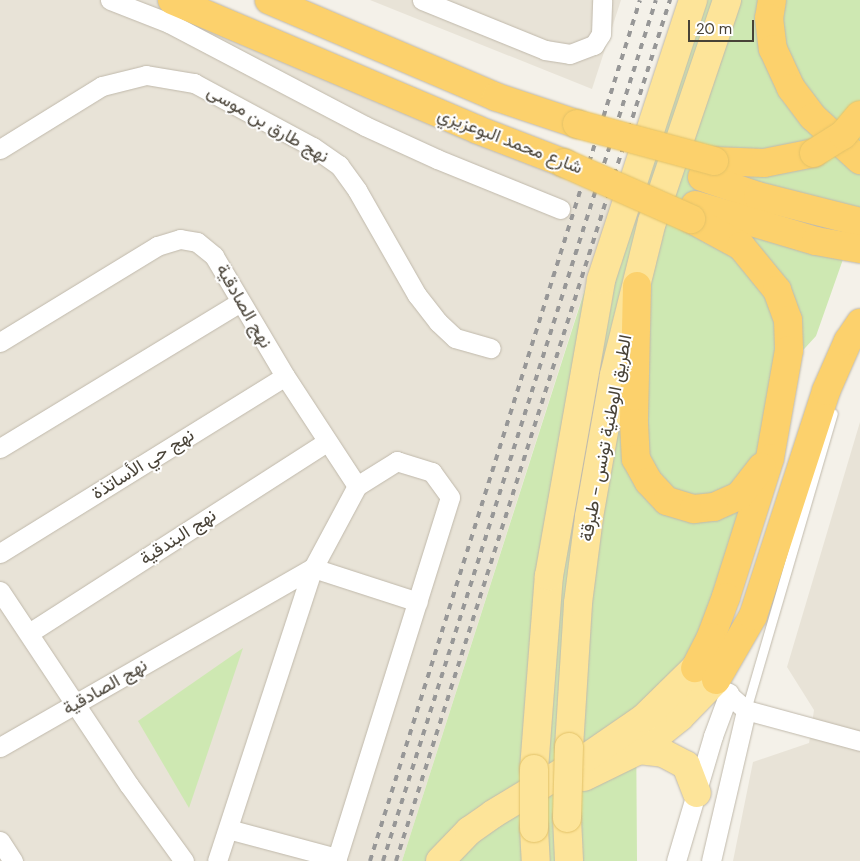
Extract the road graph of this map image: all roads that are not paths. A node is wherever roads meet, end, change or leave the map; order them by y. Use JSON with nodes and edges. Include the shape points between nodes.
{"nodes":[{"id":1,"x":110,"y":0,"type":"edge"},
{"id":2,"x":172,"y":0,"type":"edge"},
{"id":3,"x":269,"y":0,"type":"edge"},
{"id":4,"x":422,"y":0,"type":"edge"},
{"id":5,"x":602,"y":0,"type":"edge"},
{"id":6,"x":693,"y":0,"type":"edge"},
{"id":7,"x":727,"y":0,"type":"edge"},
{"id":8,"x":772,"y":0,"type":"edge"},
{"id":9,"x":860,"y":115,"type":"edge"},
{"id":10,"x":0,"y":149,"type":"edge"},
{"id":11,"x":860,"y":160,"type":"edge"},
{"id":12,"x":708,"y":169,"type":"junction"},
{"id":13,"x":560,"y":209,"type":"dead end"},
{"id":14,"x":693,"y":212,"type":"junction"},
{"id":15,"x":860,"y":222,"type":"edge"},
{"id":16,"x":860,"y":250,"type":"edge"},
{"id":17,"x":637,"y":286,"type":"junction"},
{"id":18,"x":240,"y":302,"type":"junction"},
{"id":19,"x":860,"y":323,"type":"edge"},
{"id":20,"x":860,"y":338,"type":"edge"},
{"id":21,"x":0,"y":342,"type":"edge"},
{"id":22,"x":491,"y":348,"type":"dead end"},
{"id":23,"x":285,"y":376,"type":"junction"},
{"id":24,"x":843,"y":379,"type":"dead end"},
{"id":25,"x":838,"y":398,"type":"dead end"},
{"id":26,"x":327,"y":442,"type":"junction"},
{"id":27,"x":0,"y":448,"type":"edge"},
{"id":28,"x":770,"y":458,"type":"junction"},
{"id":29,"x":357,"y":486,"type":"junction"},
{"id":30,"x":0,"y":553,"type":"edge"},
{"id":31,"x":313,"y":568,"type":"junction"},
{"id":32,"x":0,"y":591,"type":"edge"},
{"id":33,"x":418,"y":602,"type":"junction"},
{"id":34,"x":29,"y":633,"type":"junction"},
{"id":35,"x":713,"y":680,"type":"junction"},
{"id":36,"x":77,"y":703,"type":"junction"},
{"id":37,"x":746,"y":710,"type":"junction"},
{"id":38,"x":860,"y":741,"type":"edge"},
{"id":39,"x":0,"y":747,"type":"edge"},
{"id":40,"x":638,"y":750,"type":"junction"},
{"id":41,"x":697,"y":793,"type":"junction"},
{"id":42,"x":228,"y":829,"type":"junction"},
{"id":43,"x":0,"y":840,"type":"edge"},
{"id":44,"x":337,"y":859,"type":"edge"},
{"id":45,"x":13,"y":861,"type":"edge"},
{"id":46,"x":184,"y":861,"type":"edge"},
{"id":47,"x":217,"y":861,"type":"edge"},
{"id":48,"x":440,"y":861,"type":"edge"},
{"id":49,"x":462,"y":861,"type":"edge"},
{"id":50,"x":536,"y":861,"type":"edge"},
{"id":51,"x":569,"y":861,"type":"edge"},
{"id":52,"x":676,"y":861,"type":"edge"},
{"id":53,"x":712,"y":861,"type":"edge"}],
"edges":[{"from":1,"to":13,"type":"street","via":[[169,23],[419,151]]},
{"from":2,"to":14,"type":"highway","name":"شارع محمد البوعزيزي","bridge":true,"via":[[469,126]]},
{"from":3,"to":12,"type":"highway","name":"شارع محمد البوعزيزي","bridge":true,"via":[[496,97]]},
{"from":4,"to":5,"type":"street","via":[[544,50],[570,54],[594,45],[601,34]]},
{"from":6,"to":50,"type":"main road","name":"الطريق الوطنية تونس - طبرقة","bridge":true,"via":[[601,280],[549,576],[534,769]]},
{"from":7,"to":17,"type":"main road","name":"الطريق الوطنية تونس - طبرقة","via":[[674,152],[652,222]]},
{"from":8,"to":11,"type":"highway","via":[[773,49],[790,88],[814,117]]},
{"from":9,"to":12,"type":"highway","bridge":true,"via":[[843,135],[814,153]]},
{"from":10,"to":22,"type":"street","name":"نهج طارق بن موسى","via":[[102,86],[146,75],[194,83],[313,147],[339,165],[357,190],[417,295],[438,322],[455,338]]},
{"from":12,"to":15,"type":"highway","via":[[758,196]]},
{"from":14,"to":16,"type":"highway"},
{"from":14,"to":28,"type":"highway","via":[[741,246],[778,290],[788,320],[789,350]]},
{"from":17,"to":28,"type":"highway","via":[[634,432],[636,459],[649,482],[667,501],[694,509],[714,507],[740,496]]},
{"from":17,"to":51,"type":"main road","name":"الطريق الوطنية تونس - طبرقة","bridge":true,"via":[[614,375],[589,517],[578,603],[569,747]]},
{"from":18,"to":21,"type":"street","name":"نهج الصادقية","via":[[214,256],[198,242],[180,239],[157,246]]},
{"from":18,"to":23,"type":"street","name":"نهج الصادقية"},
{"from":18,"to":27,"type":"street"},
{"from":19,"to":35,"type":"highway","via":[[848,341],[826,391],[753,616]]},
{"from":20,"to":24,"type":"lane"},
{"from":23,"to":26,"type":"street","name":"نهج الصادقية"},
{"from":23,"to":30,"type":"street","name":"نهج حي الأساتذة"},
{"from":25,"to":37,"type":"lane"},
{"from":26,"to":29,"type":"street","name":"نهج الصادقية"},
{"from":26,"to":34,"type":"street","name":"نهج البندقية"},
{"from":28,"to":35,"type":"highway","via":[[711,637]]},
{"from":29,"to":31,"type":"street"},
{"from":29,"to":33,"type":"street","via":[[397,461],[432,472],[450,497]]},
{"from":31,"to":33,"type":"street"},
{"from":31,"to":36,"type":"street","name":"نهج الصادقية"},
{"from":31,"to":42,"type":"street"},
{"from":32,"to":34,"type":"street"},
{"from":33,"to":44,"type":"street"},
{"from":34,"to":36,"type":"street"},
{"from":35,"to":37,"type":"street"},
{"from":35,"to":40,"type":"main road","via":[[680,717]]},
{"from":35,"to":41,"type":"street","via":[[713,736]]},
{"from":35,"to":48,"type":"main road","via":[[644,718],[586,758],[492,814]]},
{"from":36,"to":39,"type":"street","name":"نهج الصادقية"},
{"from":36,"to":46,"type":"street"},
{"from":37,"to":38,"type":"street"},
{"from":37,"to":53,"type":"street"},
{"from":40,"to":41,"type":"main road","via":[[663,753],[686,765]]},
{"from":40,"to":49,"type":"main road","via":[[509,820]]},
{"from":41,"to":52,"type":"street"},
{"from":42,"to":44,"type":"street"},
{"from":42,"to":47,"type":"street"},
{"from":43,"to":45,"type":"street"}]}
